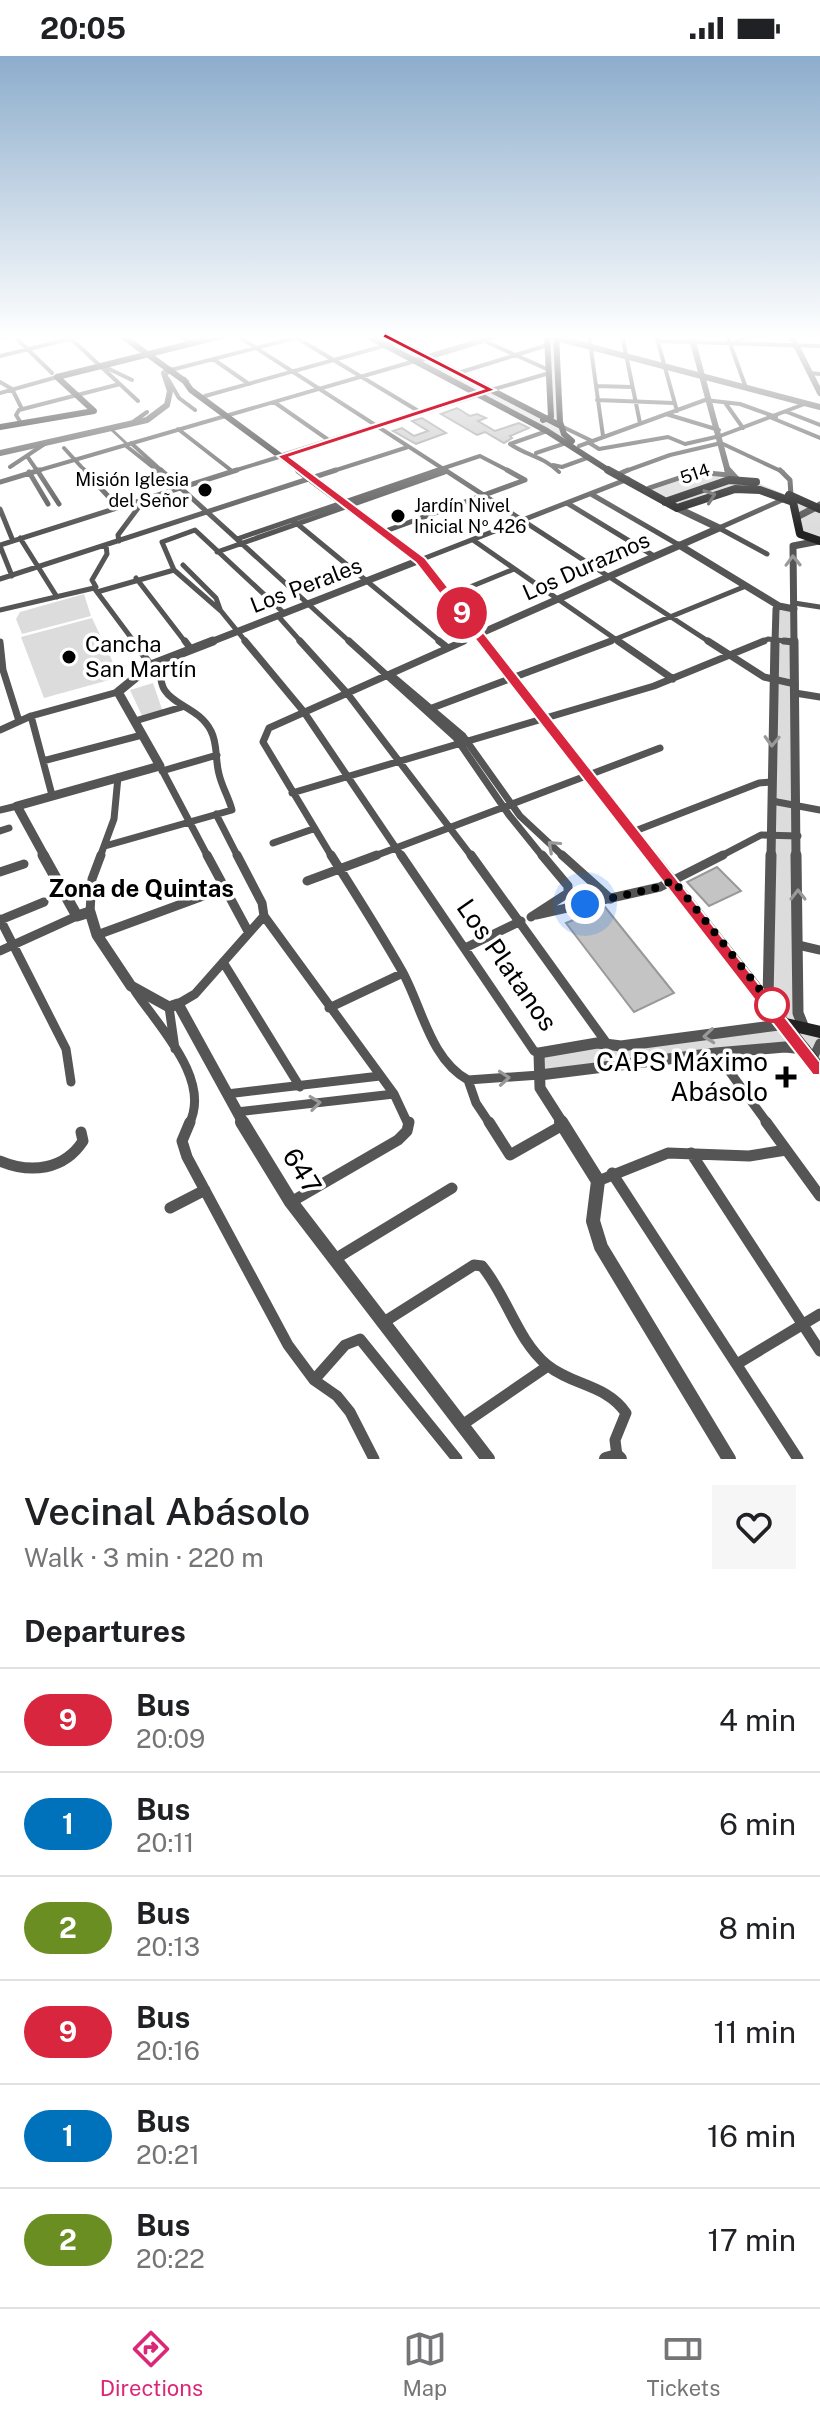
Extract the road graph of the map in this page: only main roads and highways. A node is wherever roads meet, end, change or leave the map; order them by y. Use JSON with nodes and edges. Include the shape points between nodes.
{"nodes":[{"id":1,"x":86,"y":400,"type":"edge"},
{"id":2,"x":207,"y":400,"type":"edge"},
{"id":3,"x":210,"y":400,"type":"edge"},
{"id":4,"x":490,"y":400,"type":"edge"},
{"id":5,"x":511,"y":400,"type":"edge"},
{"id":6,"x":551,"y":400,"type":"edge"},
{"id":7,"x":556,"y":400,"type":"edge"},
{"id":8,"x":228,"y":415,"type":"junction"},
{"id":9,"x":547,"y":419,"type":"junction"},
{"id":10,"x":0,"y":427,"type":"edge"},
{"id":11,"x":561,"y":427,"type":"junction"},
{"id":12,"x":544,"y":429,"type":"junction"},
{"id":13,"x":625,"y":477,"type":"junction"},
{"id":14,"x":788,"y":497,"type":"junction"},
{"id":15,"x":665,"y":499,"type":"junction"},
{"id":16,"x":819,"y":507,"type":"edge"},
{"id":17,"x":820,"y":541,"type":"edge"},
{"id":18,"x":786,"y":1024,"type":"junction"},
{"id":19,"x":820,"y":1032,"type":"edge"},
{"id":20,"x":813,"y":1059,"type":"edge"}],
"edges":[{"from":1,"to":10,"type":"main road","via":[[95,409]]},
{"from":2,"to":8,"type":"main road"},
{"from":3,"to":8,"type":"main road"},
{"from":4,"to":12,"type":"main road"},
{"from":5,"to":9,"type":"main road"},
{"from":6,"to":9,"type":"main road"},
{"from":7,"to":11,"type":"main road"},
{"from":8,"to":18,"type":"main road","via":[[420,560]]},
{"from":9,"to":11,"type":"main road"},
{"from":9,"to":12,"type":"main road","via":[[539,423]]},
{"from":11,"to":12,"type":"main road"},
{"from":11,"to":13,"type":"main road","via":[[566,436]]},
{"from":12,"to":13,"type":"main road"},
{"from":13,"to":15,"type":"main road"},
{"from":13,"to":15,"type":"main road"},
{"from":15,"to":14,"type":"main road","name":"514","one_way":true,"via":[[681,508],[745,486]]},
{"from":14,"to":15,"type":"main road","name":"514","via":[[732,477]]},
{"from":14,"to":16,"type":"main road"},
{"from":14,"to":17,"type":"main road","via":[[796,505],[800,534]]},
{"from":18,"to":19,"type":"main road"},
{"from":18,"to":20,"type":"main road"}]}
